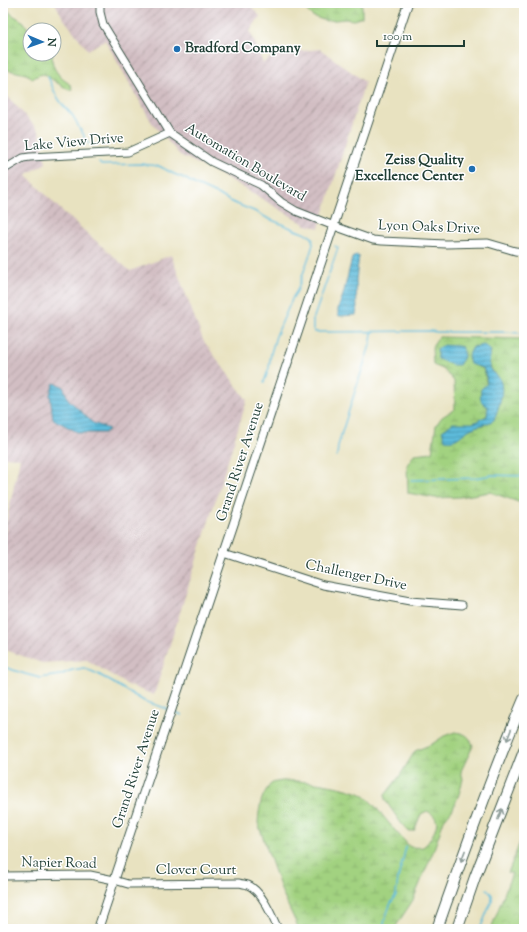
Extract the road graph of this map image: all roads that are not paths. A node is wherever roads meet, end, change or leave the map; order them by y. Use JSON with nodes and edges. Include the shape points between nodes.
{"nodes":[{"id":1,"x":100,"y":3,"type":"edge"},
{"id":2,"x":408,"y":3,"type":"edge"},
{"id":3,"x":170,"y":133,"type":"junction"},
{"id":4,"x":3,"y":170,"type":"edge"},
{"id":5,"x":334,"y":226,"type":"junction"},
{"id":6,"x":524,"y":252,"type":"edge"},
{"id":7,"x":224,"y":553,"type":"junction"},
{"id":8,"x":462,"y":605,"type":"dead end"},
{"id":9,"x":524,"y":699,"type":"edge"},
{"id":10,"x":524,"y":751,"type":"edge"},
{"id":11,"x":3,"y":876,"type":"edge"},
{"id":12,"x":114,"y":880,"type":"junction"},
{"id":13,"x":98,"y":929,"type":"edge"},
{"id":14,"x":278,"y":929,"type":"edge"},
{"id":15,"x":437,"y":929,"type":"edge"},
{"id":16,"x":457,"y":929,"type":"edge"}],
"edges":[{"from":1,"to":3,"type":"street","name":"Automation Boulevard","via":[[103,24]]},
{"from":2,"to":5,"type":"main road","name":"Grand River Avenue"},
{"from":3,"to":4,"type":"street","name":"Lake View Drive","via":[[128,152],[30,157]]},
{"from":3,"to":5,"type":"street","name":"Automation Boulevard","via":[[212,162],[261,185],[296,211]]},
{"from":5,"to":6,"type":"street","name":"Lyon Oaks Drive","via":[[373,240],[446,244],[488,243]]},
{"from":5,"to":7,"type":"main road","name":"Grand River Avenue"},
{"from":7,"to":8,"type":"street","name":"Challenger Drive","via":[[323,585],[410,601]]},
{"from":7,"to":12,"type":"main road","name":"Grand River Avenue"},
{"from":9,"to":15,"type":"highway","one_way":true},
{"from":16,"to":10,"type":"highway","one_way":true},
{"from":11,"to":12,"type":"street","name":"Napier Road","via":[[90,875]]},
{"from":12,"to":13,"type":"main road","name":"Grand River Avenue"},
{"from":12,"to":14,"type":"street","name":"Clover Court","via":[[128,884],[249,885],[267,904]]}]}
